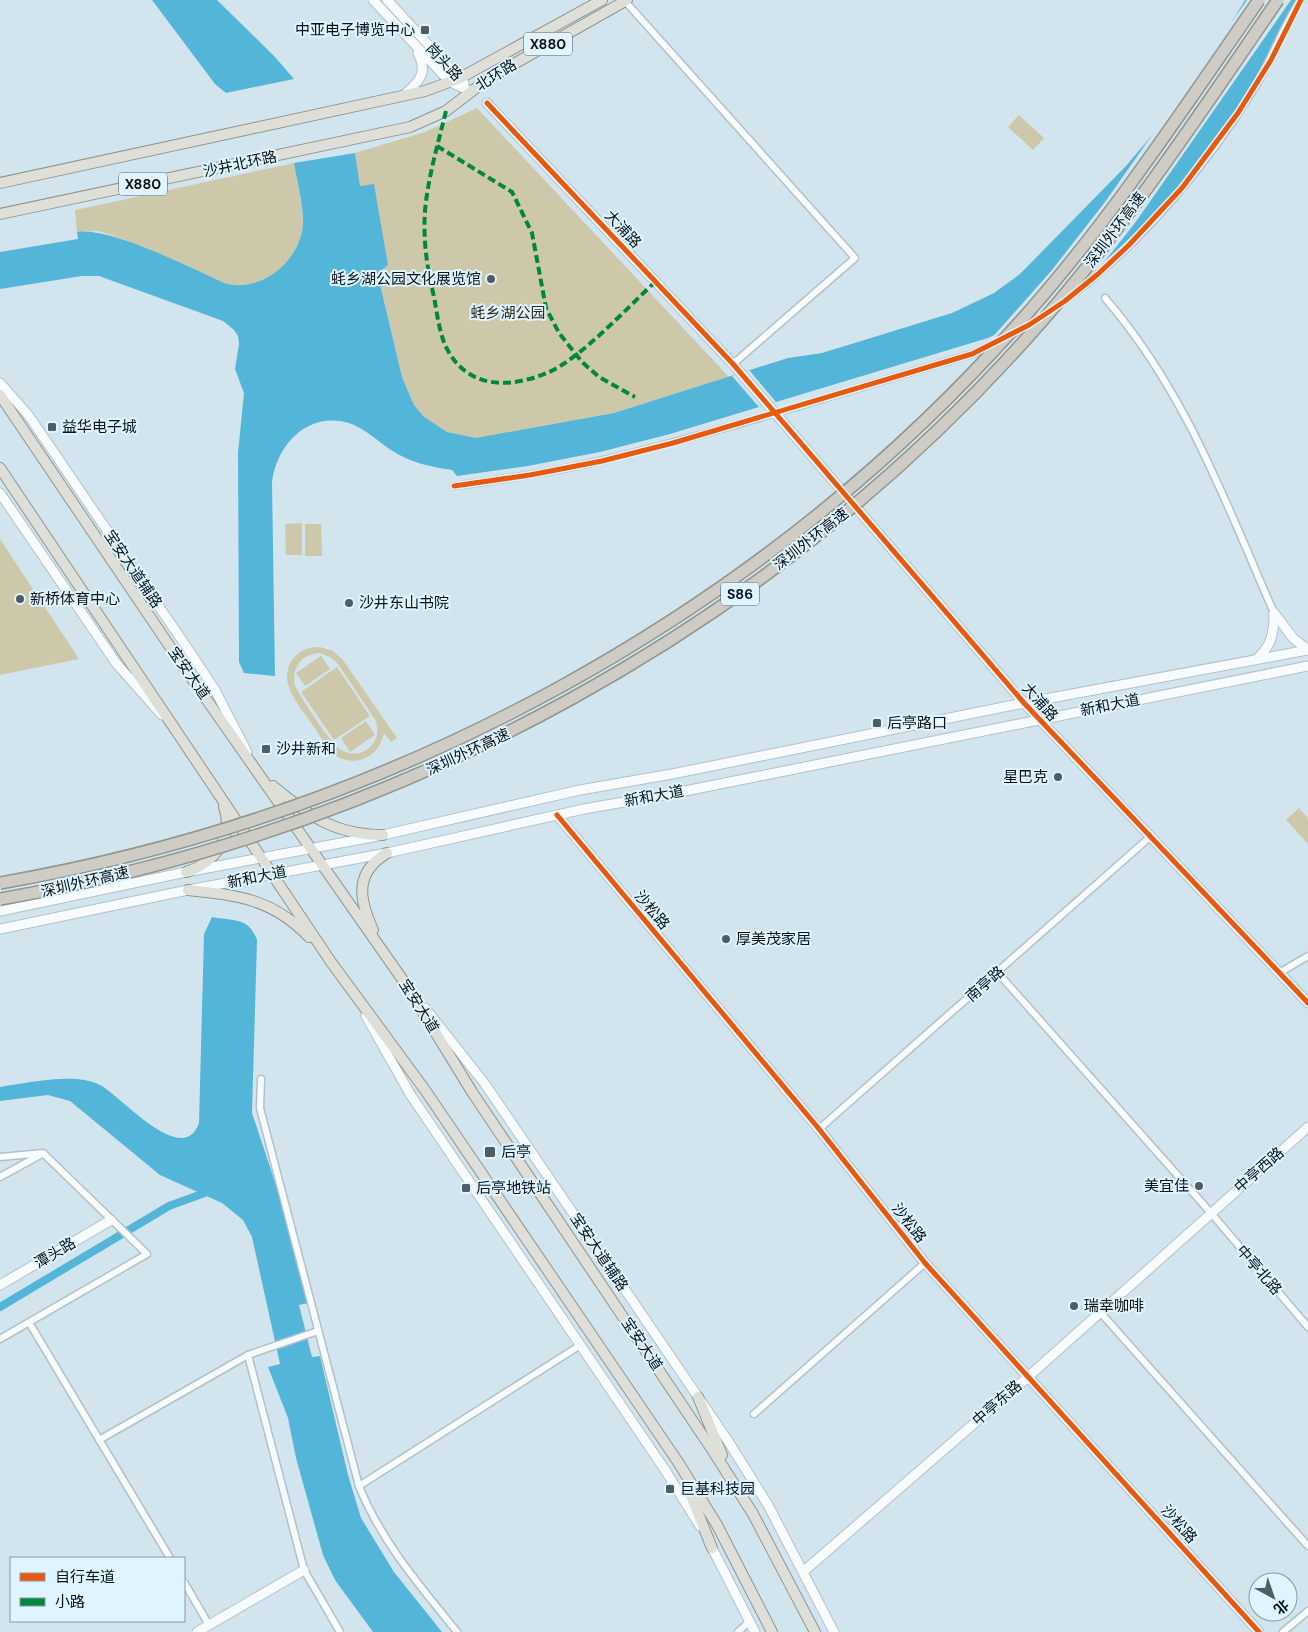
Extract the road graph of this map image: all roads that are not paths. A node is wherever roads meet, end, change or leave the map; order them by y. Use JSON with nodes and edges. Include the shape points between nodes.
{"nodes":[{"id":1,"x":373,"y":0,"type":"edge"},
{"id":2,"x":387,"y":0,"type":"edge"},
{"id":3,"x":602,"y":0,"type":"edge"},
{"id":4,"x":625,"y":0,"type":"edge"},
{"id":5,"x":1259,"y":0,"type":"edge"},
{"id":6,"x":1278,"y":0,"type":"edge"},
{"id":7,"x":1301,"y":0,"type":"edge"},
{"id":8,"x":411,"y":42,"type":"junction"},
{"id":9,"x":455,"y":80,"type":"junction"},
{"id":10,"x":470,"y":91,"type":"junction"},
{"id":11,"x":400,"y":98,"type":"junction"},
{"id":12,"x":487,"y":103,"type":"dead end"},
{"id":13,"x":0,"y":183,"type":"edge"},
{"id":14,"x":0,"y":214,"type":"edge"},
{"id":15,"x":1105,"y":298,"type":"dead end"},
{"id":16,"x":733,"y":364,"type":"junction"},
{"id":17,"x":0,"y":383,"type":"edge"},
{"id":18,"x":0,"y":395,"type":"edge"},
{"id":19,"x":774,"y":412,"type":"junction"},
{"id":20,"x":0,"y":468,"type":"edge"},
{"id":21,"x":454,"y":486,"type":"dead end"},
{"id":22,"x":0,"y":493,"type":"edge"},
{"id":23,"x":1274,"y":613,"type":"junction"},
{"id":24,"x":1308,"y":650,"type":"edge"},
{"id":25,"x":1256,"y":660,"type":"junction"},
{"id":26,"x":1308,"y":666,"type":"edge"},
{"id":27,"x":1024,"y":703,"type":"junction"},
{"id":28,"x":1038,"y":719,"type":"junction"},
{"id":29,"x":171,"y":725,"type":"junction"},
{"id":30,"x":253,"y":763,"type":"junction"},
{"id":31,"x":262,"y":776,"type":"junction"},
{"id":32,"x":222,"y":801,"type":"junction"},
{"id":33,"x":557,"y":815,"type":"junction"},
{"id":34,"x":383,"y":835,"type":"junction"},
{"id":35,"x":1150,"y":837,"type":"junction"},
{"id":36,"x":311,"y":849,"type":"junction"},
{"id":37,"x":387,"y":853,"type":"junction"},
{"id":38,"x":262,"y":858,"type":"junction"},
{"id":39,"x":322,"y":865,"type":"junction"},
{"id":40,"x":186,"y":872,"type":"junction"},
{"id":41,"x":273,"y":874,"type":"junction"},
{"id":42,"x":0,"y":883,"type":"edge"},
{"id":43,"x":188,"y":890,"type":"junction"},
{"id":44,"x":0,"y":899,"type":"edge"},
{"id":45,"x":0,"y":911,"type":"edge"},
{"id":46,"x":0,"y":929,"type":"edge"},
{"id":47,"x":383,"y":951,"type":"junction"},
{"id":48,"x":1308,"y":956,"type":"edge"},
{"id":49,"x":331,"y":962,"type":"junction"},
{"id":50,"x":998,"y":973,"type":"junction"},
{"id":51,"x":1279,"y":973,"type":"junction"},
{"id":52,"x":407,"y":986,"type":"junction"},
{"id":53,"x":355,"y":996,"type":"junction"},
{"id":54,"x":1308,"y":1003,"type":"edge"},
{"id":55,"x":261,"y":1080,"type":"dead end"},
{"id":56,"x":1308,"y":1127,"type":"edge"},
{"id":57,"x":819,"y":1129,"type":"junction"},
{"id":58,"x":43,"y":1153,"type":"junction"},
{"id":59,"x":0,"y":1157,"type":"edge"},
{"id":60,"x":0,"y":1178,"type":"edge"},
{"id":61,"x":1210,"y":1213,"type":"junction"},
{"id":62,"x":111,"y":1220,"type":"junction"},
{"id":63,"x":925,"y":1263,"type":"junction"},
{"id":64,"x":0,"y":1286,"type":"edge"},
{"id":65,"x":1100,"y":1312,"type":"junction"},
{"id":66,"x":30,"y":1324,"type":"junction"},
{"id":67,"x":1308,"y":1327,"type":"edge"},
{"id":68,"x":318,"y":1331,"type":"junction"},
{"id":69,"x":0,"y":1339,"type":"edge"},
{"id":70,"x":579,"y":1346,"type":"junction"},
{"id":71,"x":248,"y":1355,"type":"junction"},
{"id":72,"x":1029,"y":1376,"type":"junction"},
{"id":73,"x":698,"y":1397,"type":"junction"},
{"id":74,"x":754,"y":1414,"type":"dead end"},
{"id":75,"x":99,"y":1440,"type":"junction"},
{"id":76,"x":678,"y":1462,"type":"junction"},
{"id":77,"x":732,"y":1481,"type":"junction"},
{"id":78,"x":359,"y":1486,"type":"junction"},
{"id":79,"x":1308,"y":1546,"type":"edge"},
{"id":80,"x":712,"y":1548,"type":"junction"},
{"id":81,"x":169,"y":1557,"type":"edge"},
{"id":82,"x":304,"y":1570,"type":"junction"},
{"id":83,"x":804,"y":1571,"type":"junction"},
{"id":84,"x":185,"y":1584,"type":"edge"},
{"id":85,"x":1308,"y":1611,"type":"edge"},
{"id":86,"x":750,"y":1621,"type":"junction"},
{"id":87,"x":209,"y":1625,"type":"junction"},
{"id":88,"x":197,"y":1632,"type":"edge"},
{"id":89,"x":340,"y":1632,"type":"edge"},
{"id":90,"x":457,"y":1632,"type":"edge"},
{"id":91,"x":738,"y":1632,"type":"edge"},
{"id":92,"x":756,"y":1632,"type":"edge"},
{"id":93,"x":772,"y":1632,"type":"edge"},
{"id":94,"x":815,"y":1632,"type":"edge"},
{"id":95,"x":834,"y":1632,"type":"edge"},
{"id":96,"x":1260,"y":1632,"type":"edge"},
{"id":97,"x":1283,"y":1632,"type":"edge"}],
"edges":[{"from":1,"to":8,"type":"main road","name":"岗头路"},
{"from":2,"to":9,"type":"main road","name":"岗头路"},
{"from":3,"to":9,"type":"main road","name":"北环路","number":"X880"},
{"from":4,"to":10,"type":"main road","name":"北环路","number":"X880"},
{"from":4,"to":16,"type":"street","via":[[855,258]]},
{"from":5,"to":42,"type":"highway","name":"深圳外环高速","number":"S86","bridge":true,"via":[[1108,214],[1002,342],[878,464],[791,536],[706,598],[633,646],[542,698],[441,748],[368,778],[194,838],[100,863]]},
{"from":6,"to":44,"type":"highway","name":"深圳外环高速","number":"S86","bridge":true,"via":[[1126,217],[1078,279],[1014,352],[889,476],[808,544],[722,606],[642,659],[565,703],[479,747],[382,790],[198,854],[104,878]]},
{"from":7,"to":19,"type":"street","via":[[1255,87],[1220,139],[1182,188],[1129,245],[1082,288],[1029,325],[972,354]]},
{"from":8,"to":9,"type":"main road","name":"岗头路"},
{"from":8,"to":11,"type":"main road","via":[[424,69],[422,78]]},
{"from":9,"to":10,"type":"main road","name":"岗头路"},
{"from":9,"to":11,"type":"main road","name":"沙井北环路","number":"X880"},
{"from":10,"to":14,"type":"main road","name":"沙井北环路","number":"X880","via":[[459,102],[432,118],[388,133]]},
{"from":11,"to":13,"type":"main road","name":"沙井北环路","number":"X880"},
{"from":12,"to":16,"type":"main road","name":"大浦路"},
{"from":15,"to":23,"type":"street","via":[[1146,350],[1181,405]]},
{"from":16,"to":19,"type":"main road","name":"大浦路"},
{"from":17,"to":30,"type":"main road","name":"宝安大道辅路","via":[[29,416],[192,655],[215,690]]},
{"from":18,"to":30,"type":"main road","name":"宝安大道"},
{"from":19,"to":21,"type":"street","via":[[602,461]]},
{"from":19,"to":27,"type":"main road","name":"大浦路"},
{"from":20,"to":29,"type":"main road"},
{"from":22,"to":29,"type":"main road","via":[[116,663]]},
{"from":23,"to":24,"type":"main road","via":[[1293,638]]},
{"from":23,"to":25,"type":"main road","via":[[1271,642]]},
{"from":24,"to":25,"type":"main road","name":"新和大道"},
{"from":25,"to":27,"type":"main road","name":"新和大道"},
{"from":26,"to":28,"type":"main road","name":"新和大道"},
{"from":27,"to":28,"type":"main road","name":"大浦路"},
{"from":27,"to":34,"type":"main road","name":"新和大道","via":[[580,790]]},
{"from":28,"to":33,"type":"main road","name":"新和大道"},
{"from":28,"to":35,"type":"main road","name":"大浦路"},
{"from":29,"to":32,"type":"main road"},
{"from":30,"to":31,"type":"main road","name":"宝安大道"},
{"from":31,"to":34,"type":"main road","via":[[320,821],[344,831]]},
{"from":31,"to":36,"type":"main road","name":"宝安大道"},
{"from":32,"to":38,"type":"main road"},
{"from":32,"to":40,"type":"main road","via":[[227,828],[222,845],[210,860]]},
{"from":33,"to":37,"type":"main road","name":"新和大道"},
{"from":33,"to":57,"type":"main road","name":"沙松路"},
{"from":34,"to":36,"type":"main road","name":"新和大道"},
{"from":35,"to":50,"type":"street","name":"南亭路"},
{"from":35,"to":51,"type":"main road","name":"大浦路"},
{"from":36,"to":38,"type":"main road","name":"新和大道"},
{"from":36,"to":39,"type":"main road","name":"宝安大道"},
{"from":37,"to":39,"type":"main road","name":"新和大道"},
{"from":37,"to":47,"type":"main road","via":[[369,869],[362,893],[364,909]]},
{"from":38,"to":40,"type":"main road","name":"新和大道"},
{"from":38,"to":41,"type":"main road"},
{"from":39,"to":41,"type":"main road","name":"新和大道"},
{"from":39,"to":47,"type":"main road","name":"宝安大道"},
{"from":40,"to":45,"type":"main road","name":"新和大道"},
{"from":41,"to":43,"type":"main road","name":"新和大道"},
{"from":41,"to":49,"type":"main road"},
{"from":43,"to":46,"type":"main road","name":"新和大道"},
{"from":43,"to":49,"type":"main road","via":[[239,896],[270,907],[297,926]]},
{"from":47,"to":52,"type":"main road","name":"宝安大道"},
{"from":48,"to":51,"type":"street"},
{"from":49,"to":53,"type":"main road"},
{"from":50,"to":57,"type":"street","name":"南亭路"},
{"from":50,"to":61,"type":"street","name":"中亭北路"},
{"from":51,"to":54,"type":"main road","name":"大浦路"},
{"from":52,"to":73,"type":"main road","name":"宝安大道辅路","via":[[485,1084]]},
{"from":52,"to":77,"type":"main road","name":"宝安大道","via":[[472,1092]]},
{"from":53,"to":70,"type":"main road","via":[[410,1094]]},
{"from":53,"to":76,"type":"main road","via":[[425,1090]]},
{"from":55,"to":68,"type":"street","via":[[260,1108]]},
{"from":56,"to":61,"type":"main road","name":"中亭西路"},
{"from":57,"to":63,"type":"main road","name":"沙松路"},
{"from":58,"to":59,"type":"street"},
{"from":58,"to":60,"type":"street"},
{"from":58,"to":62,"type":"street"},
{"from":61,"to":65,"type":"main road","name":"中亭东路"},
{"from":61,"to":67,"type":"street","name":"中亭北路"},
{"from":62,"to":64,"type":"main road","name":"潭头路"},
{"from":62,"to":66,"type":"street","via":[[148,1254]]},
{"from":63,"to":72,"type":"main road","name":"沙松路"},
{"from":63,"to":74,"type":"street"},
{"from":65,"to":72,"type":"main road","name":"中亭东路"},
{"from":65,"to":79,"type":"street"},
{"from":66,"to":69,"type":"street"},
{"from":66,"to":75,"type":"street"},
{"from":68,"to":71,"type":"street"},
{"from":68,"to":78,"type":"street"},
{"from":70,"to":78,"type":"street"},
{"from":70,"to":80,"type":"main road","via":[[665,1470]]},
{"from":71,"to":75,"type":"street"},
{"from":71,"to":82,"type":"street"},
{"from":72,"to":83,"type":"main road","name":"中亭东路"},
{"from":72,"to":96,"type":"main road","name":"沙松路"},
{"from":73,"to":77,"type":"main road"},
{"from":73,"to":83,"type":"main road","name":"宝安大道辅路","via":[[768,1506]]},
{"from":75,"to":81,"type":"street"},
{"from":76,"to":80,"type":"main road"},
{"from":76,"to":93,"type":"main road","via":[[717,1525]]},
{"from":77,"to":94,"type":"main road","name":"宝安大道","via":[[753,1514]]},
{"from":78,"to":90,"type":"street","via":[[368,1509],[400,1561]]},
{"from":80,"to":86,"type":"main road"},
{"from":82,"to":87,"type":"main road"},
{"from":82,"to":89,"type":"street"},
{"from":83,"to":95,"type":"main road","name":"宝安大道辅路"},
{"from":84,"to":87,"type":"street"},
{"from":85,"to":97,"type":"street"},
{"from":86,"to":91,"type":"street"},
{"from":86,"to":92,"type":"main road"},
{"from":87,"to":88,"type":"main road"}]}
